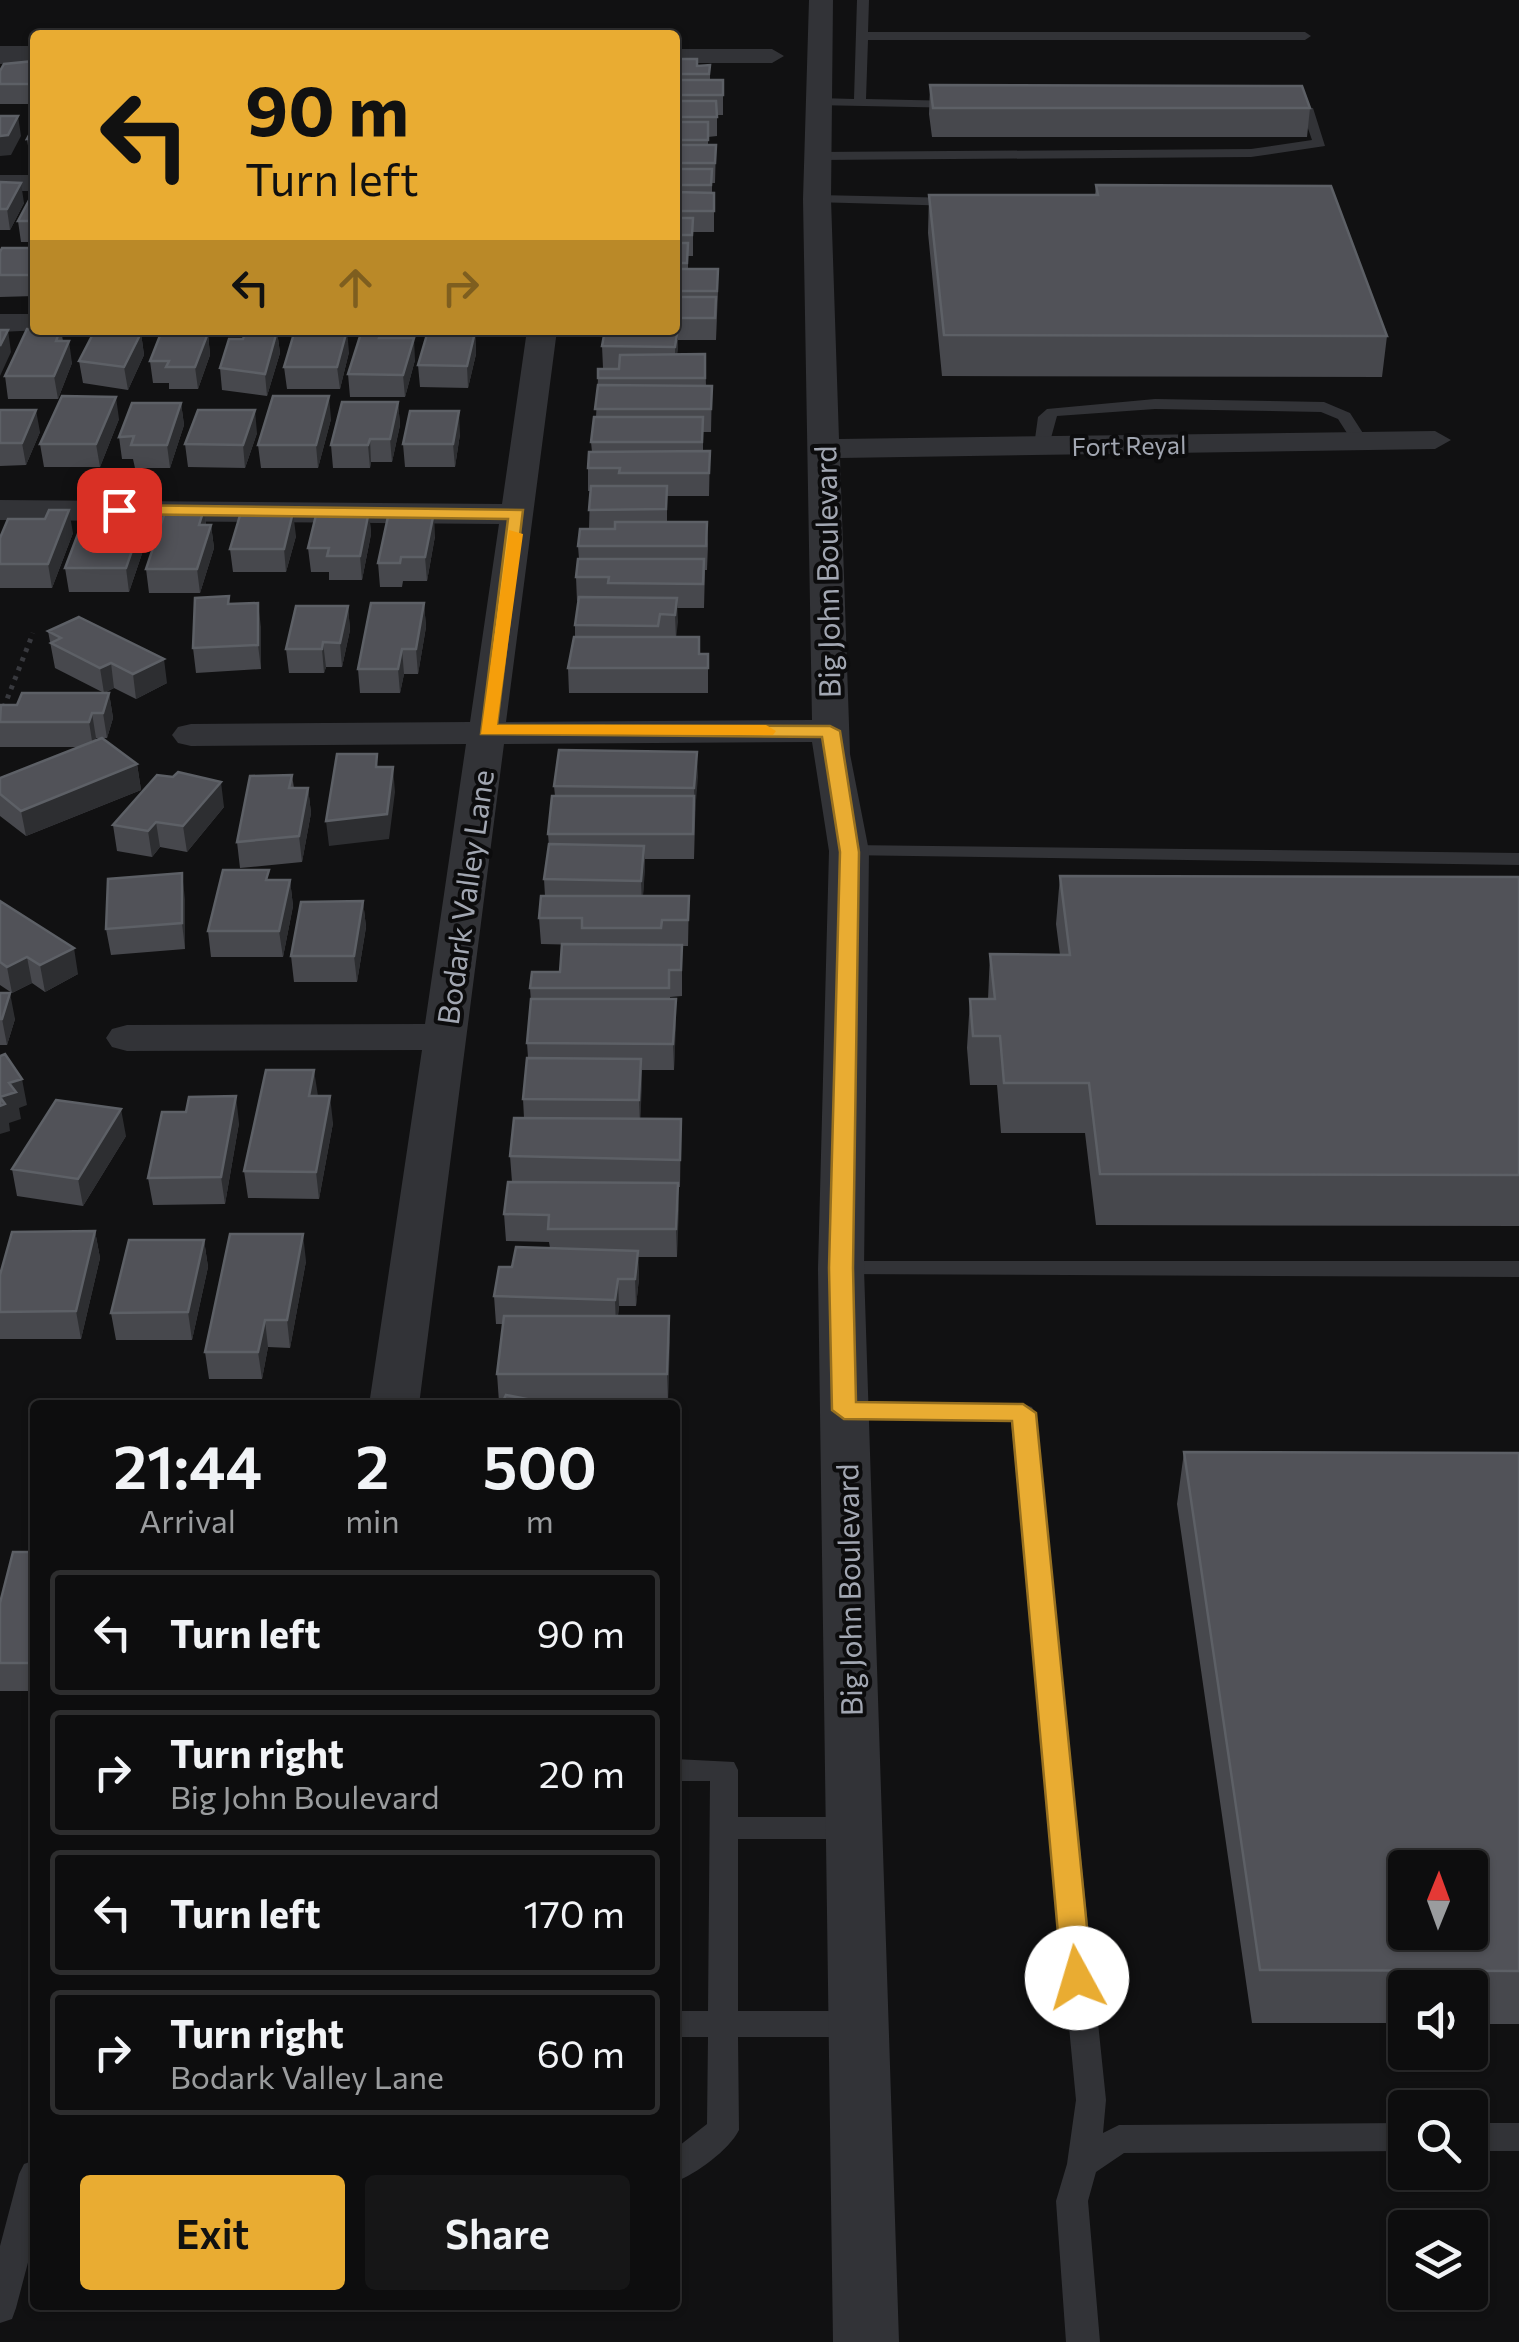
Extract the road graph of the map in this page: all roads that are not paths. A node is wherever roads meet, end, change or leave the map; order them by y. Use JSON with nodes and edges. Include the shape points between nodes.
{"nodes":[{"id":1,"x":820,"y":0,"type":"edge"},
{"id":2,"x":863,"y":0,"type":"edge"},
{"id":3,"x":862,"y":36,"type":"junction"},
{"id":4,"x":1305,"y":36,"type":"dead end"},
{"id":5,"x":0,"y":55,"type":"edge"},
{"id":6,"x":30,"y":55,"type":"edge"},
{"id":7,"x":680,"y":56,"type":"edge"},
{"id":8,"x":772,"y":56,"type":"dead end"},
{"id":9,"x":839,"y":102,"type":"junction"},
{"id":10,"x":964,"y":104,"type":"edge"},
{"id":11,"x":1274,"y":106,"type":"edge"},
{"id":12,"x":817,"y":177,"type":"junction"},
{"id":13,"x":0,"y":183,"type":"edge"},
{"id":14,"x":30,"y":183,"type":"edge"},
{"id":15,"x":966,"y":202,"type":"edge"},
{"id":16,"x":0,"y":324,"type":"edge"},
{"id":17,"x":30,"y":324,"type":"edge"},
{"id":18,"x":541,"y":335,"type":"edge"},
{"id":19,"x":1435,"y":440,"type":"dead end"},
{"id":20,"x":823,"y":449,"type":"junction"},
{"id":21,"x":0,"y":510,"type":"edge"},
{"id":22,"x":517,"y":514,"type":"junction"},
{"id":23,"x":487,"y":730,"type":"junction"},
{"id":24,"x":830,"y":731,"type":"junction"},
{"id":25,"x":191,"y":734,"type":"dead end"},
{"id":26,"x":850,"y":852,"type":"junction"},
{"id":27,"x":1519,"y":858,"type":"edge"},
{"id":28,"x":445,"y":1037,"type":"junction"},
{"id":29,"x":127,"y":1038,"type":"dead end"},
{"id":30,"x":841,"y":1268,"type":"junction"},
{"id":31,"x":1519,"y":1270,"type":"edge"},
{"id":32,"x":395,"y":1400,"type":"edge"},
{"id":33,"x":844,"y":1410,"type":"junction"},
{"id":34,"x":680,"y":1770,"type":"edge"},
{"id":35,"x":723,"y":1828,"type":"junction"},
{"id":36,"x":854,"y":1828,"type":"junction"},
{"id":37,"x":680,"y":2024,"type":"edge"},
{"id":38,"x":723,"y":2024,"type":"junction"},
{"id":39,"x":858,"y":2024,"type":"junction"},
{"id":40,"x":1388,"y":2137,"type":"edge"},
{"id":41,"x":1488,"y":2137,"type":"edge"},
{"id":42,"x":1519,"y":2138,"type":"edge"},
{"id":43,"x":680,"y":2164,"type":"edge"},
{"id":44,"x":1084,"y":2164,"type":"junction"},
{"id":45,"x":30,"y":2193,"type":"edge"},
{"id":46,"x":0,"y":2308,"type":"edge"},
{"id":47,"x":866,"y":2342,"type":"edge"},
{"id":48,"x":1083,"y":2342,"type":"edge"}],
"edges":[{"from":1,"to":9,"type":"street","name":"Big John Boulevard"},
{"from":2,"to":3,"type":"lane"},
{"from":3,"to":4,"type":"lane"},
{"from":3,"to":9,"type":"lane"},
{"from":5,"to":6,"type":"street"},
{"from":7,"to":8,"type":"street"},
{"from":9,"to":10,"type":"lane"},
{"from":9,"to":12,"type":"street","name":"Big John Boulevard"},
{"from":11,"to":12,"type":"lane","via":[[1308,112],[1320,143],[1251,153]]},
{"from":12,"to":15,"type":"lane"},
{"from":12,"to":20,"type":"street","name":"Big John Boulevard"},
{"from":13,"to":14,"type":"street"},
{"from":16,"to":17,"type":"street"},
{"from":18,"to":22,"type":"street","name":"Bodark Valley Lane"},
{"from":19,"to":20,"type":"street","name":"Fort Reyal"},
{"from":20,"to":24,"type":"street","name":"Big John Boulevard"},
{"from":21,"to":22,"type":"street"},
{"from":22,"to":23,"type":"street","name":"Bodark Valley Lane"},
{"from":23,"to":24,"type":"street"},
{"from":23,"to":25,"type":"street"},
{"from":23,"to":28,"type":"street","name":"Bodark Valley Lane"},
{"from":24,"to":26,"type":"street","name":"Big John Boulevard"},
{"from":26,"to":27,"type":"lane"},
{"from":26,"to":30,"type":"street","name":"Big John Boulevard"},
{"from":28,"to":29,"type":"street"},
{"from":28,"to":32,"type":"street","name":"Bodark Valley Lane"},
{"from":30,"to":31,"type":"lane"},
{"from":30,"to":33,"type":"street","name":"Big John Boulevard"},
{"from":33,"to":36,"type":"street","name":"Big John Boulevard"},
{"from":33,"to":44,"type":"lane","via":[[1023,1413],[1091,2100]]},
{"from":34,"to":35,"type":"lane","via":[[724,1770]]},
{"from":35,"to":36,"type":"lane"},
{"from":35,"to":38,"type":"lane"},
{"from":36,"to":39,"type":"street","name":"Big John Boulevard"},
{"from":37,"to":38,"type":"lane"},
{"from":38,"to":39,"type":"lane"},
{"from":38,"to":43,"type":"lane","via":[[723,2130]]},
{"from":39,"to":47,"type":"street","name":"Big John Boulevard"},
{"from":40,"to":44,"type":"lane","via":[[1119,2139]]},
{"from":41,"to":42,"type":"lane"},
{"from":44,"to":48,"type":"lane","via":[[1072,2201]]},
{"from":45,"to":46,"type":"lane"}]}
